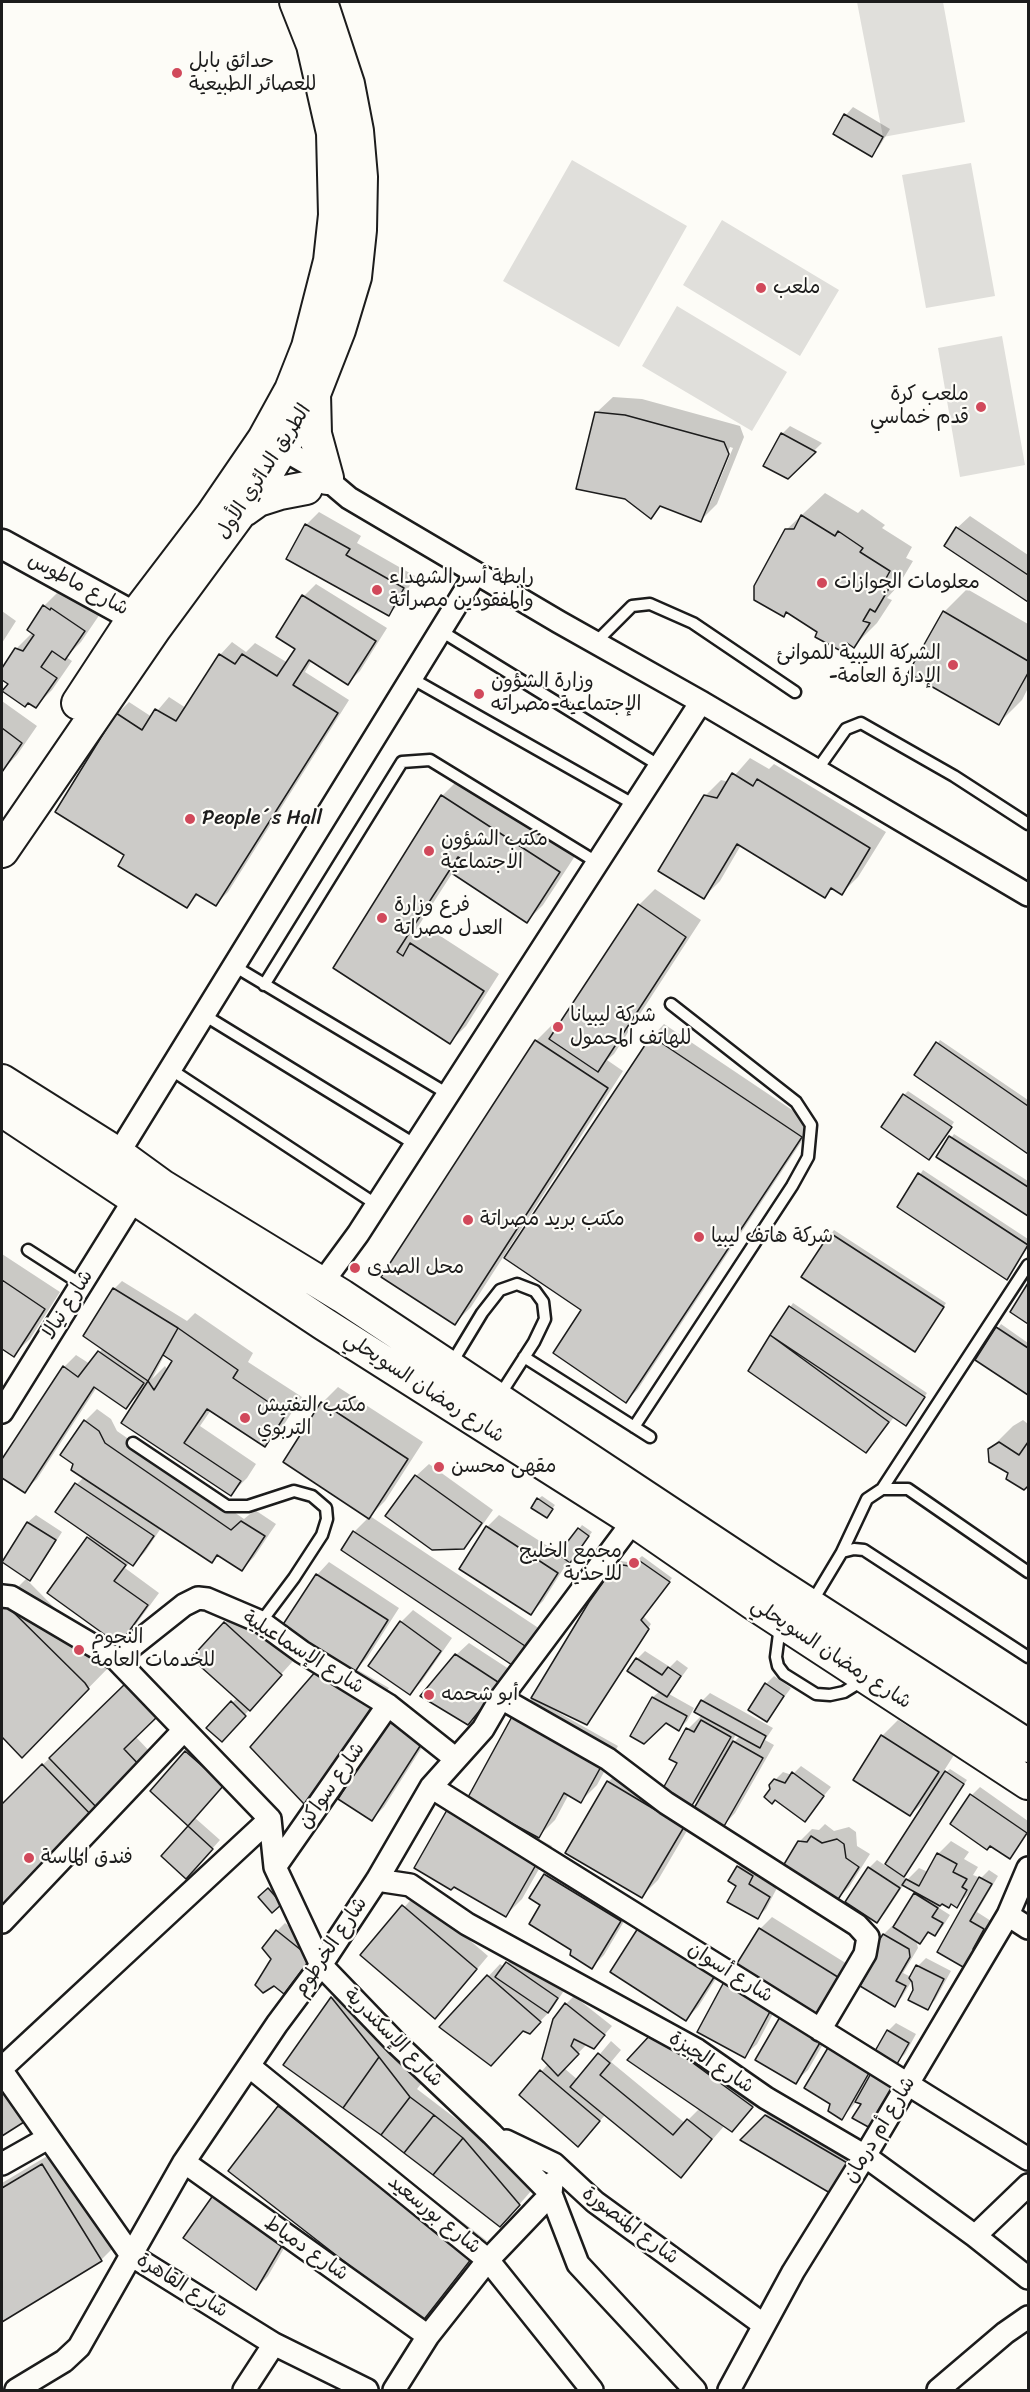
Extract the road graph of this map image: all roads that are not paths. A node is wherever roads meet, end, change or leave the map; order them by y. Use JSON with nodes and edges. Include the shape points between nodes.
{"nodes":[{"id":1,"x":296,"y":2,"type":"edge"},
{"id":2,"x":321,"y":2,"type":"edge"},
{"id":3,"x":314,"y":393,"type":"junction"},
{"id":4,"x":266,"y":455,"type":"junction"},
{"id":5,"x":327,"y":488,"type":"junction"},
{"id":6,"x":243,"y":510,"type":"junction"},
{"id":7,"x":2,"y":544,"type":"edge"},
{"id":8,"x":476,"y":573,"type":"junction"},
{"id":9,"x":145,"y":622,"type":"junction"},
{"id":10,"x":441,"y":631,"type":"junction"},
{"id":11,"x":595,"y":643,"type":"junction"},
{"id":12,"x":411,"y":678,"type":"junction"},
{"id":13,"x":795,"y":692,"type":"dead end"},
{"id":14,"x":702,"y":702,"type":"junction"},
{"id":15,"x":660,"y":766,"type":"junction"},
{"id":16,"x":817,"y":770,"type":"junction"},
{"id":17,"x":635,"y":805,"type":"junction"},
{"id":18,"x":2,"y":818,"type":"edge"},
{"id":19,"x":1029,"y":824,"type":"edge"},
{"id":20,"x":2,"y":851,"type":"edge"},
{"id":21,"x":598,"y":863,"type":"junction"},
{"id":22,"x":1029,"y":895,"type":"edge"},
{"id":23,"x":234,"y":966,"type":"junction"},
{"id":24,"x":264,"y":985,"type":"junction"},
{"id":25,"x":671,"y":1004,"type":"dead end"},
{"id":26,"x":204,"y":1015,"type":"junction"},
{"id":27,"x":170,"y":1069,"type":"junction"},
{"id":28,"x":2,"y":1081,"type":"edge"},
{"id":29,"x":448,"y":1094,"type":"junction"},
{"id":30,"x":2,"y":1110,"type":"edge"},
{"id":31,"x":416,"y":1145,"type":"junction"},
{"id":32,"x":118,"y":1154,"type":"junction"},
{"id":33,"x":135,"y":1198,"type":"junction"},
{"id":34,"x":377,"y":1205,"type":"junction"},
{"id":35,"x":28,"y":1250,"type":"dead end"},
{"id":36,"x":1029,"y":1265,"type":"edge"},
{"id":37,"x":322,"y":1283,"type":"junction"},
{"id":38,"x":81,"y":1284,"type":"junction"},
{"id":39,"x":524,"y":1357,"type":"junction"},
{"id":40,"x":449,"y":1366,"type":"junction"},
{"id":41,"x":498,"y":1398,"type":"junction"},
{"id":42,"x":2,"y":1412,"type":"edge"},
{"id":43,"x":634,"y":1427,"type":"junction"},
{"id":44,"x":650,"y":1437,"type":"dead end"},
{"id":45,"x":133,"y":1443,"type":"dead end"},
{"id":46,"x":882,"y":1489,"type":"junction"},
{"id":47,"x":642,"y":1510,"type":"junction"},
{"id":48,"x":842,"y":1552,"type":"junction"},
{"id":49,"x":1029,"y":1572,"type":"edge"},
{"id":50,"x":2,"y":1596,"type":"edge"},
{"id":51,"x":810,"y":1605,"type":"junction"},
{"id":52,"x":780,"y":1620,"type":"junction"},
{"id":53,"x":261,"y":1622,"type":"junction"},
{"id":54,"x":1029,"y":1657,"type":"edge"},
{"id":55,"x":116,"y":1659,"type":"junction"},
{"id":56,"x":868,"y":1677,"type":"junction"},
{"id":57,"x":501,"y":1698,"type":"junction"},
{"id":58,"x":388,"y":1705,"type":"junction"},
{"id":59,"x":184,"y":1730,"type":"junction"},
{"id":60,"x":1029,"y":1746,"type":"edge"},
{"id":61,"x":456,"y":1759,"type":"junction"},
{"id":62,"x":1029,"y":1783,"type":"edge"},
{"id":63,"x":431,"y":1787,"type":"junction"},
{"id":64,"x":270,"y":1819,"type":"junction"},
{"id":65,"x":275,"y":1867,"type":"junction"},
{"id":66,"x":1029,"y":1868,"type":"edge"},
{"id":67,"x":377,"y":1880,"type":"junction"},
{"id":68,"x":1008,"y":1915,"type":"junction"},
{"id":69,"x":2,"y":1922,"type":"edge"},
{"id":70,"x":1029,"y":1928,"type":"edge"},
{"id":71,"x":321,"y":1965,"type":"junction"},
{"id":72,"x":820,"y":2030,"type":"junction"},
{"id":73,"x":249,"y":2066,"type":"junction"},
{"id":74,"x":2,"y":2069,"type":"edge"},
{"id":75,"x":908,"y":2084,"type":"junction"},
{"id":76,"x":492,"y":2134,"type":"junction"},
{"id":77,"x":48,"y":2138,"type":"junction"},
{"id":78,"x":865,"y":2156,"type":"junction"},
{"id":79,"x":1029,"y":2159,"type":"edge"},
{"id":80,"x":184,"y":2162,"type":"junction"},
{"id":81,"x":2,"y":2164,"type":"edge"},
{"id":82,"x":554,"y":2164,"type":"junction"},
{"id":83,"x":1029,"y":2186,"type":"edge"},
{"id":84,"x":551,"y":2194,"type":"junction"},
{"id":85,"x":975,"y":2236,"type":"junction"},
{"id":86,"x":131,"y":2255,"type":"junction"},
{"id":87,"x":488,"y":2260,"type":"junction"},
{"id":88,"x":1029,"y":2278,"type":"edge"},
{"id":89,"x":1029,"y":2317,"type":"edge"},
{"id":90,"x":764,"y":2325,"type":"junction"},
{"id":91,"x":428,"y":2336,"type":"junction"},
{"id":92,"x":274,"y":2344,"type":"junction"},
{"id":93,"x":16,"y":2391,"type":"edge"},
{"id":94,"x":244,"y":2391,"type":"edge"},
{"id":95,"x":366,"y":2391,"type":"edge"},
{"id":96,"x":394,"y":2391,"type":"edge"},
{"id":97,"x":592,"y":2391,"type":"edge"},
{"id":98,"x":695,"y":2391,"type":"edge"},
{"id":99,"x":729,"y":2391,"type":"edge"},
{"id":100,"x":938,"y":2391,"type":"edge"}],
"edges":[{"from":1,"to":4,"type":"main road","name":"الطريق الدائري الأول","via":[[313,45],[333,133],[335,215],[330,261],[308,346]]},
{"from":2,"to":3,"type":"main road","name":"الطريق الدائري الأول","via":[[348,84],[361,177],[355,277]]},
{"from":3,"to":4,"type":"main road","name":"الطريق الدائري الأول"},
{"from":3,"to":5,"type":"main road","via":[[315,434]]},
{"from":4,"to":5,"type":"street"},
{"from":4,"to":6,"type":"main road","name":"الطريق الدائري الأول"},
{"from":4,"to":9,"type":"main road","name":"الطريق الدائري الأول"},
{"from":5,"to":6,"type":"main road","via":[[280,493]]},
{"from":5,"to":8,"type":"street"},
{"from":6,"to":9,"type":"main road","name":"الطريق الدائري الأول"},
{"from":7,"to":9,"type":"street","name":"شارع ماطوس"},
{"from":8,"to":10,"type":"street"},
{"from":8,"to":11,"type":"street"},
{"from":9,"to":18,"type":"main road","name":"الطريق الدائري الأول"},
{"from":9,"to":20,"type":"main road","name":"الطريق الدائري الأول"},
{"from":10,"to":12,"type":"street"},
{"from":10,"to":15,"type":"lane"},
{"from":11,"to":13,"type":"lane","via":[[632,606],[650,604],[693,623]]},
{"from":11,"to":14,"type":"street"},
{"from":12,"to":17,"type":"lane"},
{"from":12,"to":23,"type":"street"},
{"from":14,"to":15,"type":"street"},
{"from":14,"to":16,"type":"street"},
{"from":15,"to":17,"type":"street"},
{"from":16,"to":19,"type":"lane","via":[[846,729],[861,723]]},
{"from":16,"to":22,"type":"street"},
{"from":17,"to":21,"type":"street"},
{"from":21,"to":24,"type":"lane","via":[[430,760],[402,762]]},
{"from":21,"to":29,"type":"street"},
{"from":23,"to":24,"type":"lane"},
{"from":23,"to":26,"type":"street"},
{"from":24,"to":29,"type":"lane"},
{"from":25,"to":43,"type":"lane","via":[[796,1102],[811,1125],[808,1157],[792,1186]]},
{"from":26,"to":27,"type":"street"},
{"from":26,"to":31,"type":"lane"},
{"from":27,"to":32,"type":"street"},
{"from":27,"to":34,"type":"lane"},
{"from":28,"to":32,"type":"main road","name":"شارع رمضان السويحلي"},
{"from":29,"to":31,"type":"street"},
{"from":30,"to":33,"type":"main road","name":"شارع رمضان السويحلي"},
{"from":31,"to":34,"type":"street"},
{"from":32,"to":37,"type":"main road","name":"شارع رمضان السويحلي","via":[[162,1186]]},
{"from":33,"to":38,"type":"street","name":"شارع نيالا"},
{"from":33,"to":47,"type":"main road","name":"شارع رمضان السويحلي","via":[[324,1324]]},
{"from":34,"to":37,"type":"street"},
{"from":35,"to":38,"type":"lane"},
{"from":36,"to":46,"type":"lane"},
{"from":37,"to":40,"type":"main road","name":"شارع رمضان السويحلي"},
{"from":38,"to":42,"type":"street","name":"شارع نيالا","via":[[11,1390]]},
{"from":39,"to":40,"type":"lane","via":[[544,1319],[543,1302],[535,1291],[517,1284],[500,1290]]},
{"from":39,"to":41,"type":"lane"},
{"from":39,"to":43,"type":"lane"},
{"from":40,"to":41,"type":"main road","name":"شارع رمضان السويحلي"},
{"from":41,"to":47,"type":"main road","name":"شارع رمضان السويحلي"},
{"from":43,"to":44,"type":"lane"},
{"from":45,"to":53,"type":"lane","via":[[227,1506],[248,1506],[294,1491],[312,1496],[326,1508],[322,1535]]},
{"from":46,"to":48,"type":"lane","via":[[867,1499]]},
{"from":46,"to":49,"type":"lane","via":[[908,1489]]},
{"from":47,"to":51,"type":"main road","name":"شارع رمضان السويحلي"},
{"from":47,"to":52,"type":"main road","name":"شارع رمضان السويحلي"},
{"from":47,"to":57,"type":"street","name":"شارع الخرطوم"},
{"from":48,"to":51,"type":"lane"},
{"from":48,"to":54,"type":"lane","via":[[864,1550]]},
{"from":50,"to":55,"type":"street"},
{"from":51,"to":60,"type":"main road","name":"شارع رمضان السويحلي"},
{"from":52,"to":56,"type":"main road","name":"شارع رمضان السويحلي"},
{"from":52,"to":56,"type":"lane","via":[[776,1657],[784,1674],[816,1694],[830,1695],[844,1692]]},
{"from":53,"to":55,"type":"street","name":"شارع الإسماعيلية","via":[[198,1598]]},
{"from":53,"to":58,"type":"street","name":"شارع الإسماعيلية"},
{"from":55,"to":59,"type":"street"},
{"from":56,"to":62,"type":"main road","name":"شارع رمضان السويحلي"},
{"from":57,"to":61,"type":"street","name":"شارع الخرطوم","via":[[483,1729]]},
{"from":57,"to":72,"type":"street","via":[[608,1759],[666,1803],[857,1925],[868,1937],[865,1954]]},
{"from":58,"to":61,"type":"street","name":"شارع الإسماعيلية"},
{"from":58,"to":65,"type":"street","name":"شارع سواكن"},
{"from":59,"to":64,"type":"street"},
{"from":59,"to":69,"type":"street"},
{"from":61,"to":63,"type":"street","name":"شارع الخرطوم"},
{"from":63,"to":67,"type":"street","name":"شارع الخرطوم"},
{"from":63,"to":72,"type":"street","name":"شارع أسوان"},
{"from":64,"to":65,"type":"street","name":"شارع الإسكندرية"},
{"from":64,"to":74,"type":"street"},
{"from":65,"to":71,"type":"street","name":"شارع الإسكندرية"},
{"from":66,"to":68,"type":"street","name":"شارع أم درمان"},
{"from":67,"to":71,"type":"street","name":"شارع الخرطوم"},
{"from":67,"to":78,"type":"street","name":"شارع الجيزة","via":[[410,1885],[467,1924],[697,2050],[766,2098]]},
{"from":68,"to":70,"type":"street"},
{"from":68,"to":75,"type":"street","name":"شارع أم درمان"},
{"from":71,"to":73,"type":"street","name":"شارع الخرطوم"},
{"from":71,"to":76,"type":"street","name":"شارع الإسكندرية"},
{"from":72,"to":75,"type":"street","name":"شارع أسوان"},
{"from":73,"to":80,"type":"street","name":"شارع الخرطوم"},
{"from":73,"to":87,"type":"street","name":"شارع بورسعيد"},
{"from":74,"to":77,"type":"street","name":"شارع القاهرة"},
{"from":75,"to":78,"type":"street","name":"شارع أم درمان"},
{"from":75,"to":79,"type":"street","name":"شارع أسوان"},
{"from":76,"to":82,"type":"street","name":"شارع المنصورة"},
{"from":76,"to":84,"type":"street","name":"شارع الإسكندرية"},
{"from":77,"to":81,"type":"street"},
{"from":77,"to":86,"type":"street","name":"شارع القاهرة"},
{"from":78,"to":85,"type":"street","name":"شارع الجيزة"},
{"from":78,"to":90,"type":"street","name":"شارع أم درمان"},
{"from":80,"to":86,"type":"street","name":"شارع الخرطوم"},
{"from":80,"to":91,"type":"street","name":"شارع دمياط"},
{"from":82,"to":84,"type":"street"},
{"from":82,"to":90,"type":"street","name":"شارع المنصورة","via":[[595,2202]]},
{"from":83,"to":85,"type":"street"},
{"from":84,"to":87,"type":"street"},
{"from":84,"to":98,"type":"street","name":"شارع الإسكندرية","via":[[578,2264]]},
{"from":85,"to":88,"type":"street","name":"شارع الجيزة"},
{"from":86,"to":92,"type":"street","name":"شارع القاهرة"},
{"from":86,"to":93,"type":"street","name":"شارع الخرطوم","via":[[79,2347]]},
{"from":87,"to":91,"type":"street"},
{"from":87,"to":97,"type":"street","name":"شارع بورسعيد"},
{"from":89,"to":100,"type":"street"},
{"from":90,"to":99,"type":"street","name":"شارع أم درمان"},
{"from":91,"to":96,"type":"street"},
{"from":92,"to":94,"type":"street"},
{"from":92,"to":95,"type":"street","name":"شارع القاهرة"}]}
